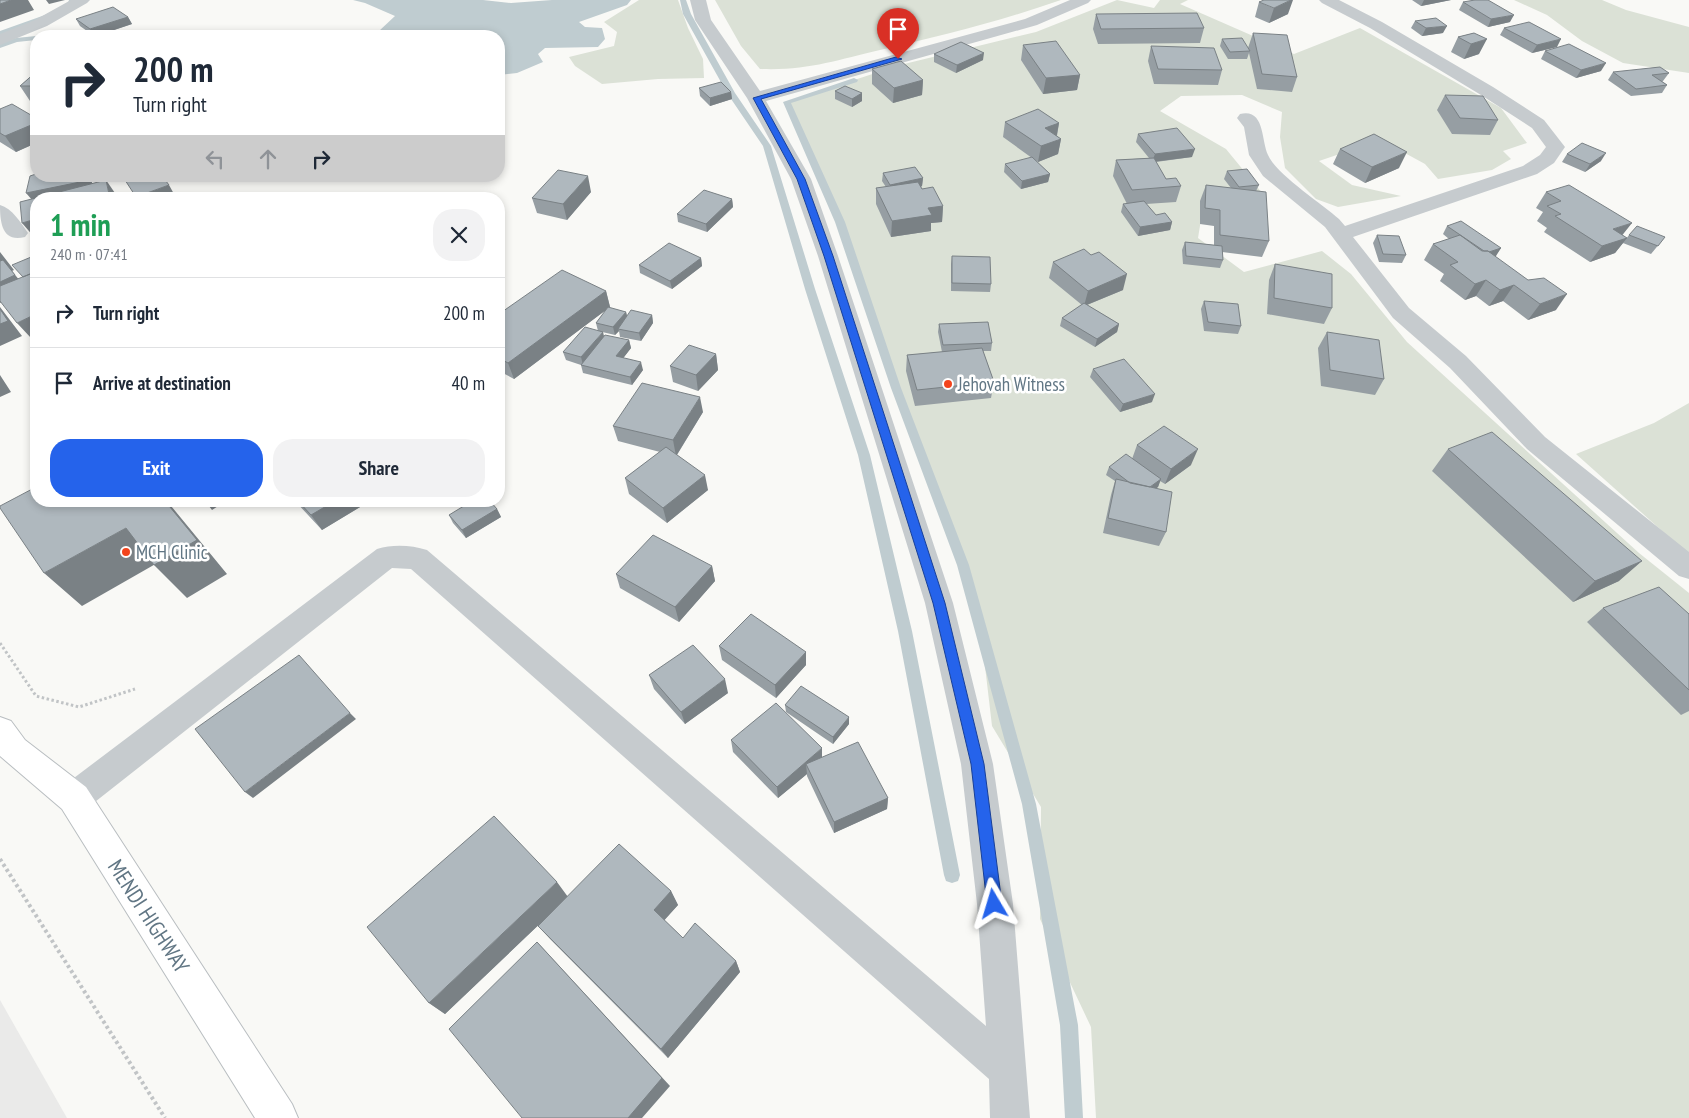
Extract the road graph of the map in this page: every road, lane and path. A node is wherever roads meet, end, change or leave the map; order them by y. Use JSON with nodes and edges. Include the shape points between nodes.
{"nodes":[{"id":1,"x":82,"y":0,"type":"edge"},
{"id":2,"x":698,"y":0,"type":"edge"},
{"id":3,"x":1083,"y":0,"type":"edge"},
{"id":4,"x":1327,"y":0,"type":"edge"},
{"id":5,"x":0,"y":40,"type":"edge"},
{"id":6,"x":756,"y":98,"type":"junction"},
{"id":7,"x":1246,"y":118,"type":"dead end"},
{"id":8,"x":0,"y":211,"type":"edge"},
{"id":9,"x":18,"y":233,"type":"dead end"},
{"id":10,"x":1340,"y":233,"type":"junction"},
{"id":11,"x":1687,"y":564,"type":"edge"},
{"id":12,"x":0,"y":643,"type":"edge"},
{"id":13,"x":135,"y":689,"type":"dead end"},
{"id":14,"x":0,"y":731,"type":"edge"},
{"id":15,"x":74,"y":798,"type":"junction"},
{"id":16,"x":0,"y":859,"type":"edge"},
{"id":17,"x":1008,"y":1070,"type":"junction"},
{"id":18,"x":165,"y":1118,"type":"edge"},
{"id":19,"x":278,"y":1118,"type":"edge"},
{"id":20,"x":1010,"y":1118,"type":"edge"}],
"edges":[{"from":1,"to":5,"type":"street"},
{"from":2,"to":6,"type":"street","via":[[703,20]]},
{"from":3,"to":6,"type":"street","via":[[1031,22]]},
{"from":4,"to":10,"type":"street","via":[[1488,91],[1538,124],[1556,147],[1547,159],[1530,170]]},
{"from":6,"to":17,"type":"street","via":[[801,179],[939,603],[977,764],[994,904]]},
{"from":7,"to":10,"type":"street","via":[[1253,127],[1258,155],[1270,172],[1324,215]]},
{"from":8,"to":9,"type":"street"},
{"from":10,"to":11,"type":"street","via":[[1401,314],[1458,362],[1536,444]]},
{"from":12,"to":13,"type":"path","via":[[36,696],[79,707]]},
{"from":14,"to":15,"type":"main road","name":"MENDI HIGHWAY","via":[[14,750]]},
{"from":15,"to":17,"type":"street","via":[[386,557],[417,558]]},
{"from":15,"to":19,"type":"main road","name":"MENDI HIGHWAY"},
{"from":16,"to":18,"type":"path"},
{"from":17,"to":20,"type":"street"}]}
